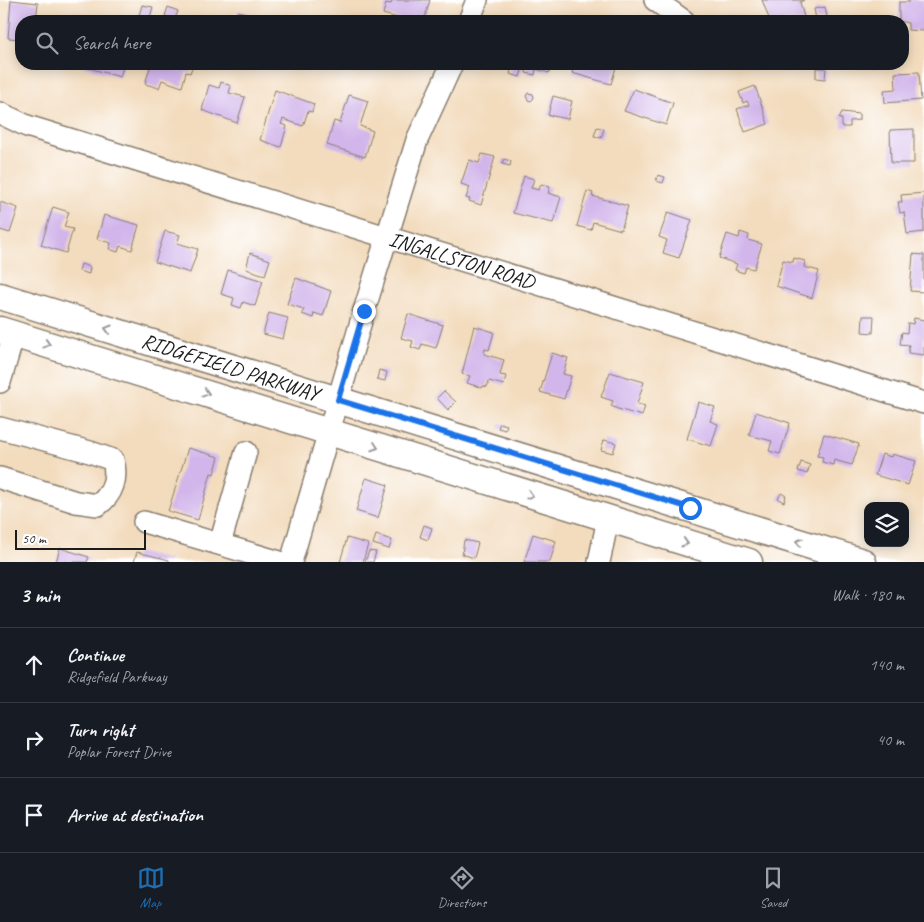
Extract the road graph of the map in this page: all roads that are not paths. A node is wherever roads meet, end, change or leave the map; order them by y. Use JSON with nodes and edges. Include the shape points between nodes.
{"nodes":[{"id":1,"x":477,"y":0,"type":"edge"},
{"id":2,"x":655,"y":0,"type":"edge"},
{"id":3,"x":471,"y":15,"type":"edge"},
{"id":4,"x":676,"y":15,"type":"edge"},
{"id":5,"x":449,"y":70,"type":"edge"},
{"id":6,"x":0,"y":114,"type":"edge"},
{"id":7,"x":387,"y":237,"type":"junction"},
{"id":8,"x":0,"y":296,"type":"edge"},
{"id":9,"x":7,"y":332,"type":"edge"},
{"id":10,"x":0,"y":382,"type":"edge"},
{"id":11,"x":338,"y":400,"type":"junction"},
{"id":12,"x":924,"y":403,"type":"edge"},
{"id":13,"x":0,"y":428,"type":"edge"},
{"id":14,"x":328,"y":432,"type":"junction"},
{"id":15,"x":246,"y":452,"type":"dead end"},
{"id":16,"x":0,"y":478,"type":"edge"},
{"id":17,"x":608,"y":519,"type":"junction"},
{"id":18,"x":144,"y":522,"type":"dead end"},
{"id":19,"x":220,"y":544,"type":"junction"},
{"id":20,"x":280,"y":562,"type":"edge"},
{"id":21,"x":291,"y":562,"type":"edge"},
{"id":22,"x":599,"y":562,"type":"edge"},
{"id":23,"x":748,"y":562,"type":"edge"},
{"id":24,"x":862,"y":562,"type":"edge"}],
"edges":[{"from":1,"to":3,"type":"street"},
{"from":2,"to":4,"type":"street"},
{"from":5,"to":7,"type":"street","via":[[418,140]]},
{"from":6,"to":7,"type":"street","name":"INGALLSTON ROAD","via":[[28,126]]},
{"from":7,"to":11,"type":"street"},
{"from":7,"to":12,"type":"street","name":"INGALLSTON ROAD"},
{"from":11,"to":8,"type":"main road","name":"RIDGEFIELD PARKWAY","one_way":true},
{"from":9,"to":10,"type":"street"},
{"from":9,"to":14,"type":"main road","name":"RIDGEFIELD PARKWAY","one_way":true},
{"from":11,"to":14,"type":"street"},
{"from":24,"to":11,"type":"main road","name":"RIDGEFIELD PARKWAY","one_way":true},
{"from":13,"to":16,"type":"street","via":[[113,460],[117,472],[109,497],[98,505],[76,502]]},
{"from":14,"to":17,"type":"main road","name":"RIDGEFIELD PARKWAY","one_way":true},
{"from":14,"to":21,"type":"street"},
{"from":15,"to":19,"type":"street"},
{"from":17,"to":22,"type":"street"},
{"from":17,"to":23,"type":"main road","name":"RIDGEFIELD PARKWAY","one_way":true},
{"from":18,"to":19,"type":"street"},
{"from":19,"to":20,"type":"street"}]}
